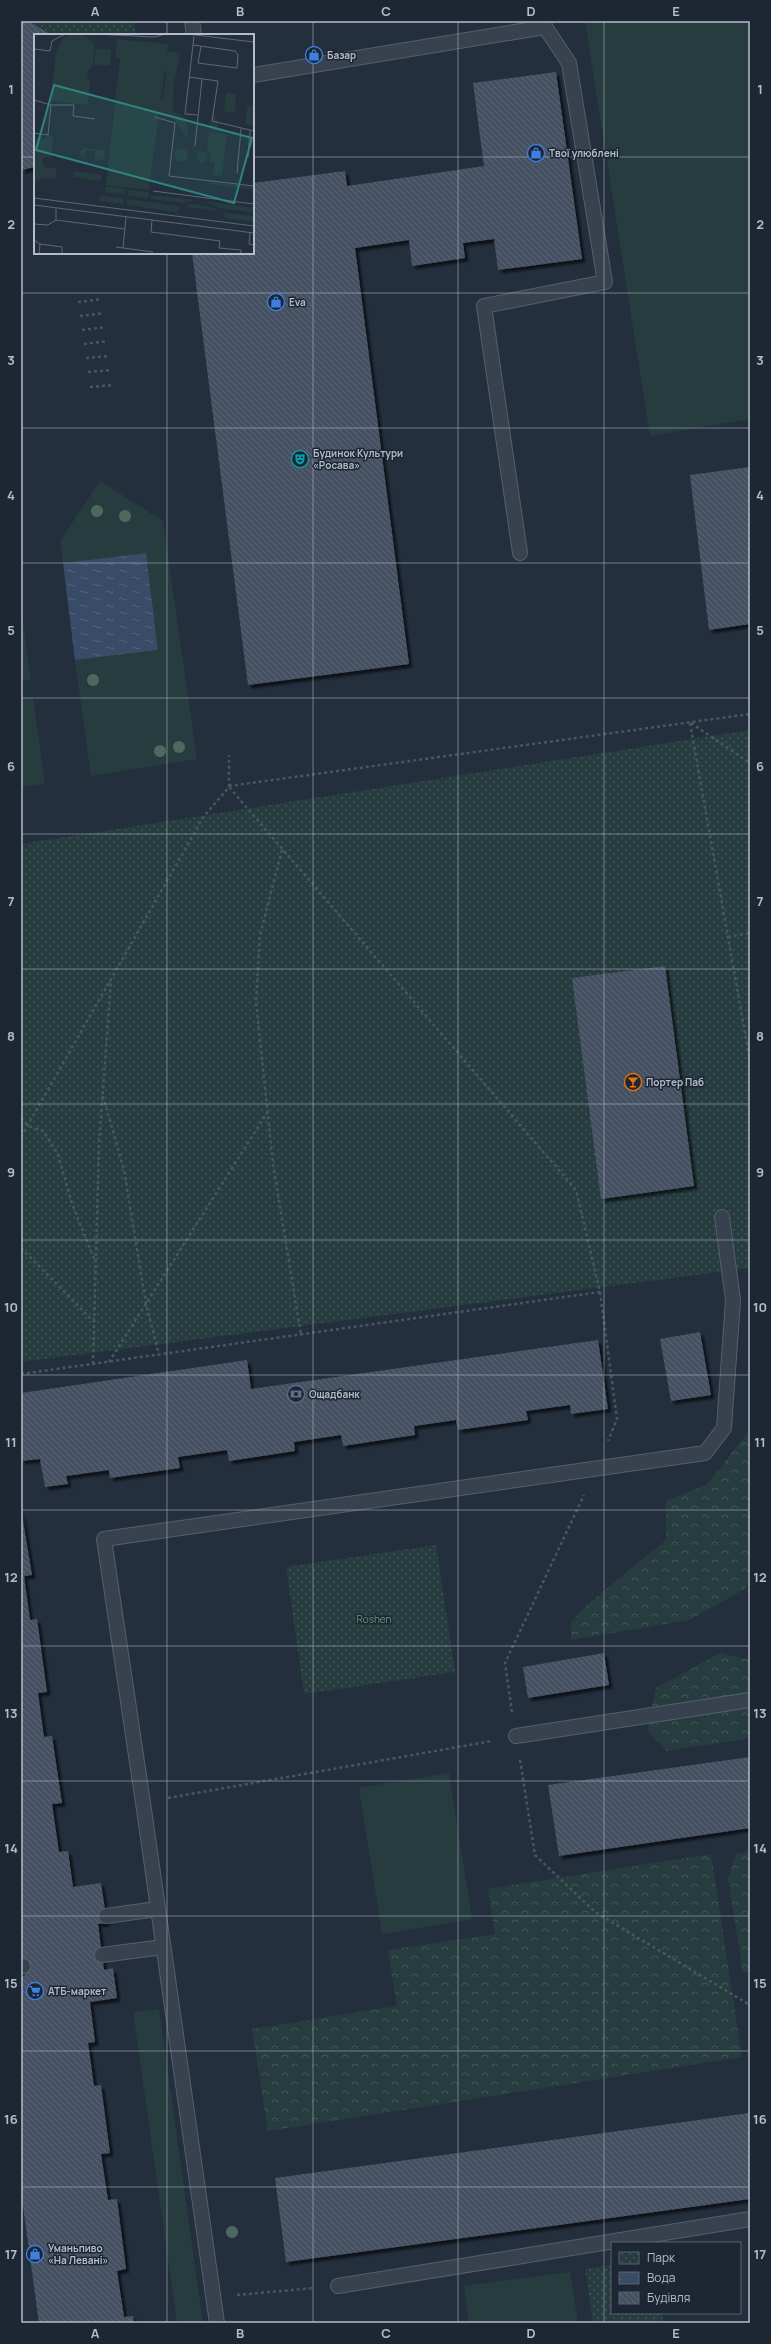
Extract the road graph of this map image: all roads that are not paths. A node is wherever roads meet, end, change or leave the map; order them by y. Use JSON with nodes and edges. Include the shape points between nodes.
{"nodes":[{"id":1,"x":192,"y":21,"type":"edge"},
{"id":2,"x":544,"y":24,"type":"edge"},
{"id":3,"x":194,"y":34,"type":"edge"},
{"id":4,"x":254,"y":75,"type":"edge"},
{"id":5,"x":520,"y":553,"type":"dead end"},
{"id":6,"x":722,"y":1217,"type":"dead end"},
{"id":7,"x":750,"y":1700,"type":"edge"},
{"id":8,"x":516,"y":1736,"type":"road end"},
{"id":9,"x":157,"y":1909,"type":"junction"},
{"id":10,"x":106,"y":1916,"type":"dead end"},
{"id":11,"x":162,"y":1947,"type":"junction"},
{"id":12,"x":102,"y":1955,"type":"dead end"},
{"id":13,"x":750,"y":2219,"type":"edge"},
{"id":14,"x":338,"y":2286,"type":"road end"},
{"id":15,"x":217,"y":2323,"type":"edge"}],
"edges":[{"from":1,"to":3,"type":"lane"},
{"from":2,"to":4,"type":"lane"},
{"from":2,"to":5,"type":"lane","via":[[569,63],[605,282],[484,306]]},
{"from":6,"to":9,"type":"lane","via":[[733,1300],[724,1428],[705,1453],[104,1539],[144,1802]]},
{"from":7,"to":8,"type":"lane"},
{"from":9,"to":10,"type":"lane"},
{"from":9,"to":11,"type":"lane"},
{"from":11,"to":12,"type":"lane"},
{"from":11,"to":15,"type":"lane"},
{"from":13,"to":14,"type":"lane"}]}
